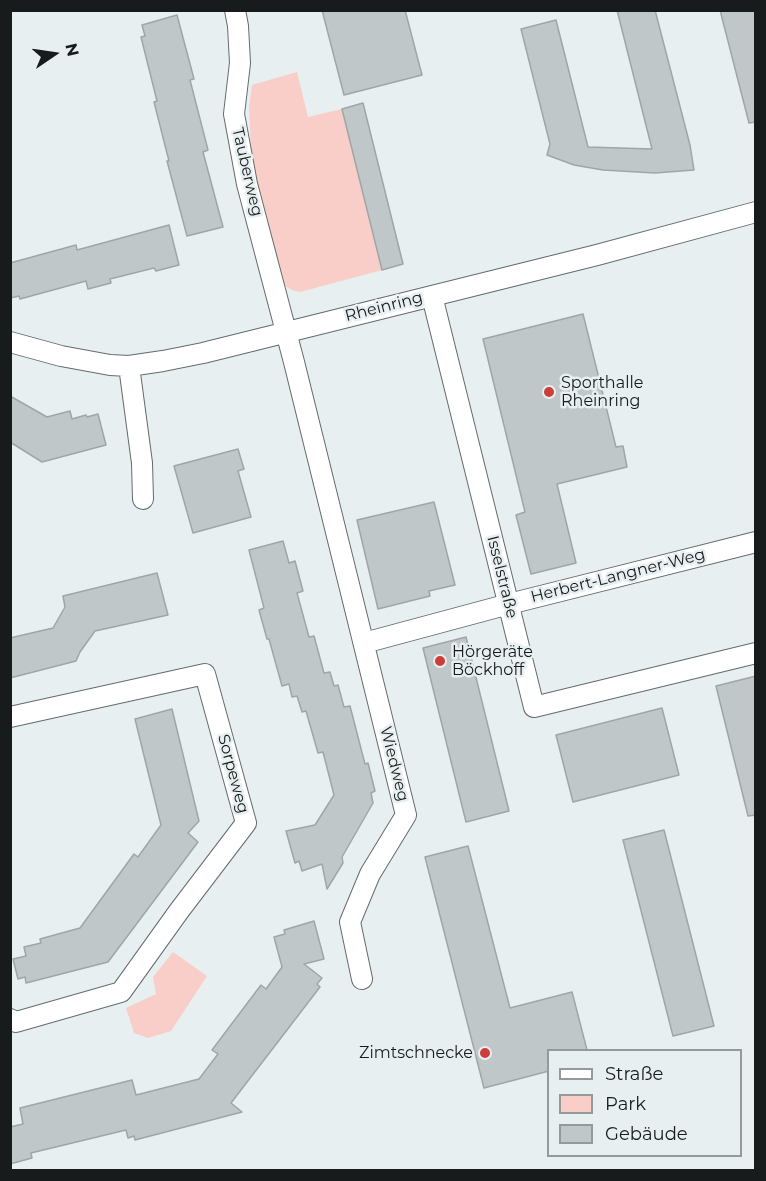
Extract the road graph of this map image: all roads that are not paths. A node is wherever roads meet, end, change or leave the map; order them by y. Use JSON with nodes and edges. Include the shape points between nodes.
{"nodes":[{"id":1,"x":235,"y":10,"type":"edge"},
{"id":2,"x":756,"y":212,"type":"edge"},
{"id":3,"x":432,"y":296,"type":"junction"},
{"id":4,"x":287,"y":332,"type":"junction"},
{"id":5,"x":10,"y":342,"type":"edge"},
{"id":6,"x":129,"y":366,"type":"junction"},
{"id":7,"x":143,"y":499,"type":"dead end"},
{"id":8,"x":756,"y":542,"type":"edge"},
{"id":9,"x":509,"y":604,"type":"junction"},
{"id":10,"x":364,"y":643,"type":"junction"},
{"id":11,"x":756,"y":653,"type":"edge"},
{"id":12,"x":10,"y":717,"type":"edge"},
{"id":13,"x":362,"y":979,"type":"dead end"},
{"id":14,"x":10,"y":1019,"type":"edge"}],
"edges":[{"from":1,"to":4,"type":"street","name":"Tauberweg","via":[[240,63],[234,114]]},
{"from":2,"to":3,"type":"street","name":"Rheinring"},
{"from":3,"to":4,"type":"street","name":"Rheinring"},
{"from":3,"to":9,"type":"street","name":"Isselstraße"},
{"from":4,"to":6,"type":"street","name":"Rheinring"},
{"from":4,"to":10,"type":"street","name":"Wiedweg"},
{"from":5,"to":6,"type":"street","name":"Rheinring","via":[[91,363]]},
{"from":6,"to":7,"type":"street"},
{"from":8,"to":9,"type":"street","name":"Herbert-Langner-Weg"},
{"from":9,"to":10,"type":"street","name":"Herbert-Langner-Weg"},
{"from":9,"to":11,"type":"street","name":"Isselstraße","via":[[534,707]]},
{"from":10,"to":13,"type":"street","name":"Wiedweg","via":[[406,815],[370,874],[350,922]]},
{"from":12,"to":14,"type":"street","name":"Sorpeweg","via":[[205,674],[246,823],[121,992],[16,1022]]}]}
